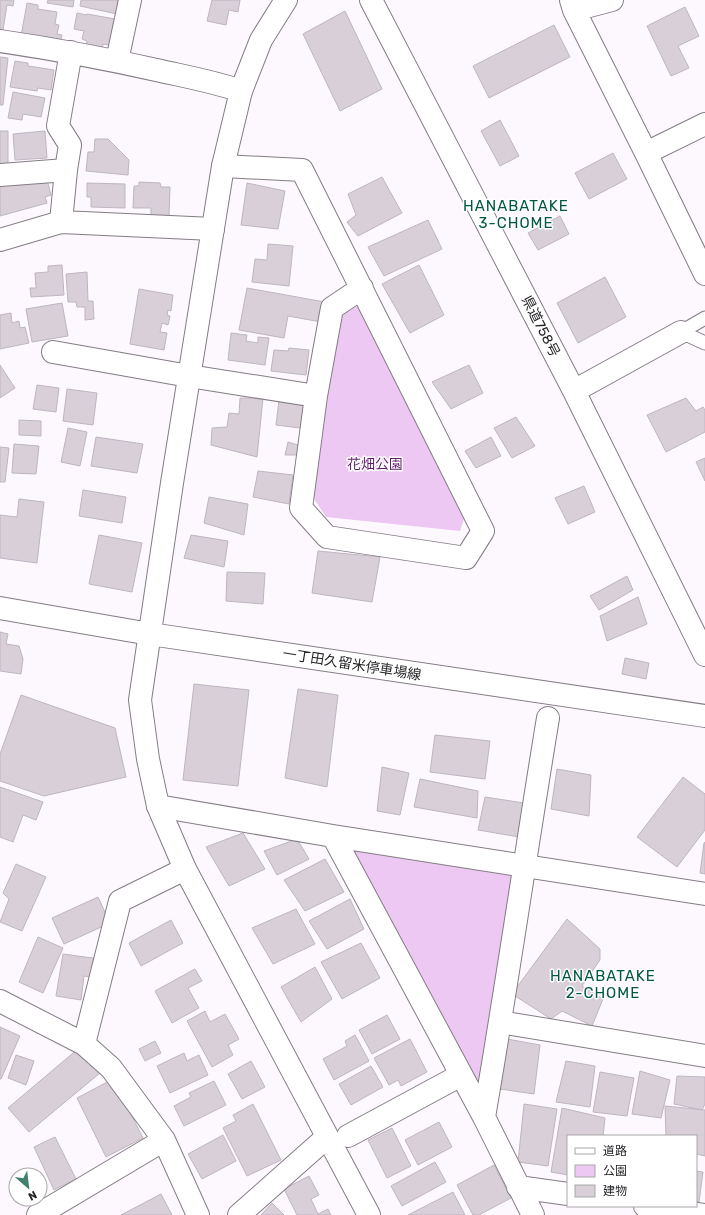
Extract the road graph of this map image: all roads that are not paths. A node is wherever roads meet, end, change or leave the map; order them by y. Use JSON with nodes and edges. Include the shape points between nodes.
{"nodes":[{"id":1,"x":130,"y":0,"type":"edge"},
{"id":2,"x":286,"y":0,"type":"edge"},
{"id":3,"x":372,"y":0,"type":"edge"},
{"id":4,"x":612,"y":0,"type":"edge"},
{"id":5,"x":573,"y":5,"type":"edge"},
{"id":6,"x":0,"y":41,"type":"edge"},
{"id":7,"x":71,"y":52,"type":"junction"},
{"id":8,"x":117,"y":61,"type":"junction"},
{"id":9,"x":241,"y":91,"type":"junction"},
{"id":10,"x":705,"y":124,"type":"edge"},
{"id":11,"x":646,"y":153,"type":"junction"},
{"id":12,"x":223,"y":166,"type":"junction"},
{"id":13,"x":66,"y":170,"type":"junction"},
{"id":14,"x":0,"y":175,"type":"edge"},
{"id":15,"x":61,"y":222,"type":"junction"},
{"id":16,"x":213,"y":229,"type":"junction"},
{"id":17,"x":0,"y":240,"type":"edge"},
{"id":18,"x":705,"y":274,"type":"edge"},
{"id":19,"x":362,"y":288,"type":"junction"},
{"id":20,"x":705,"y":318,"type":"edge"},
{"id":21,"x":681,"y":332,"type":"junction"},
{"id":22,"x":705,"y":343,"type":"edge"},
{"id":23,"x":53,"y":352,"type":"dead end"},
{"id":24,"x":189,"y":376,"type":"junction"},
{"id":25,"x":574,"y":391,"type":"junction"},
{"id":26,"x":316,"y":396,"type":"junction"},
{"id":27,"x":0,"y":608,"type":"edge"},
{"id":28,"x":150,"y":634,"type":"junction"},
{"id":29,"x":705,"y":655,"type":"edge"},
{"id":30,"x":705,"y":716,"type":"edge"},
{"id":31,"x":548,"y":718,"type":"dead end"},
{"id":32,"x":158,"y":806,"type":"junction"},
{"id":33,"x":333,"y":836,"type":"junction"},
{"id":34,"x":524,"y":866,"type":"junction"},
{"id":35,"x":185,"y":869,"type":"junction"},
{"id":36,"x":705,"y":894,"type":"edge"},
{"id":37,"x":0,"y":1001,"type":"edge"},
{"id":38,"x":500,"y":1022,"type":"junction"},
{"id":39,"x":84,"y":1044,"type":"junction"},
{"id":40,"x":705,"y":1056,"type":"edge"},
{"id":41,"x":461,"y":1075,"type":"junction"},
{"id":42,"x":484,"y":1118,"type":"junction"},
{"id":43,"x":348,"y":1136,"type":"dead end"},
{"id":44,"x":327,"y":1137,"type":"junction"},
{"id":45,"x":164,"y":1140,"type":"junction"},
{"id":46,"x":518,"y":1187,"type":"junction"},
{"id":47,"x":567,"y":1194,"type":"edge"},
{"id":48,"x":652,"y":1207,"type":"edge"},
{"id":49,"x":38,"y":1215,"type":"edge"},
{"id":50,"x":198,"y":1215,"type":"edge"},
{"id":51,"x":239,"y":1215,"type":"edge"},
{"id":52,"x":368,"y":1215,"type":"edge"},
{"id":53,"x":534,"y":1215,"type":"edge"},
{"id":54,"x":704,"y":1215,"type":"edge"}],
"edges":[{"from":1,"to":8,"type":"street"},
{"from":2,"to":9,"type":"street","via":[[261,40]]},
{"from":3,"to":25,"type":"street","name":"県道758号"},
{"from":4,"to":5,"type":"street"},
{"from":5,"to":11,"type":"street"},
{"from":6,"to":7,"type":"street"},
{"from":7,"to":8,"type":"street"},
{"from":7,"to":13,"type":"street","via":[[58,126],[70,145]]},
{"from":8,"to":9,"type":"street","via":[[221,84]]},
{"from":9,"to":12,"type":"street"},
{"from":10,"to":11,"type":"street"},
{"from":11,"to":18,"type":"street"},
{"from":12,"to":16,"type":"street"},
{"from":12,"to":19,"type":"street","via":[[302,170]]},
{"from":13,"to":14,"type":"street"},
{"from":13,"to":15,"type":"street"},
{"from":15,"to":16,"type":"street"},
{"from":15,"to":17,"type":"street"},
{"from":16,"to":24,"type":"street"},
{"from":19,"to":26,"type":"street","via":[[332,308]]},
{"from":19,"to":26,"type":"street","via":[[483,531],[466,558],[327,537],[301,508]]},
{"from":20,"to":21,"type":"lane"},
{"from":21,"to":22,"type":"lane"},
{"from":21,"to":25,"type":"street"},
{"from":23,"to":24,"type":"street"},
{"from":24,"to":26,"type":"street"},
{"from":24,"to":28,"type":"street"},
{"from":25,"to":29,"type":"street","name":"県道758号"},
{"from":27,"to":28,"type":"street","name":"一丁田久留米停車場線"},
{"from":28,"to":30,"type":"street","name":"一丁田久留米停車場線"},
{"from":28,"to":32,"type":"street","via":[[140,700]]},
{"from":31,"to":34,"type":"street"},
{"from":32,"to":33,"type":"street"},
{"from":32,"to":35,"type":"street"},
{"from":33,"to":34,"type":"street"},
{"from":33,"to":41,"type":"street"},
{"from":34,"to":36,"type":"street"},
{"from":34,"to":38,"type":"street"},
{"from":35,"to":39,"type":"street","via":[[120,901]]},
{"from":35,"to":44,"type":"street"},
{"from":37,"to":39,"type":"street"},
{"from":38,"to":40,"type":"street"},
{"from":38,"to":42,"type":"street"},
{"from":39,"to":45,"type":"street","via":[[111,1068]]},
{"from":41,"to":42,"type":"street"},
{"from":41,"to":43,"type":"street"},
{"from":42,"to":46,"type":"street"},
{"from":44,"to":51,"type":"street"},
{"from":44,"to":52,"type":"street"},
{"from":45,"to":49,"type":"street"},
{"from":45,"to":50,"type":"street"},
{"from":46,"to":47,"type":"street"},
{"from":46,"to":53,"type":"street"},
{"from":48,"to":54,"type":"street"}]}
